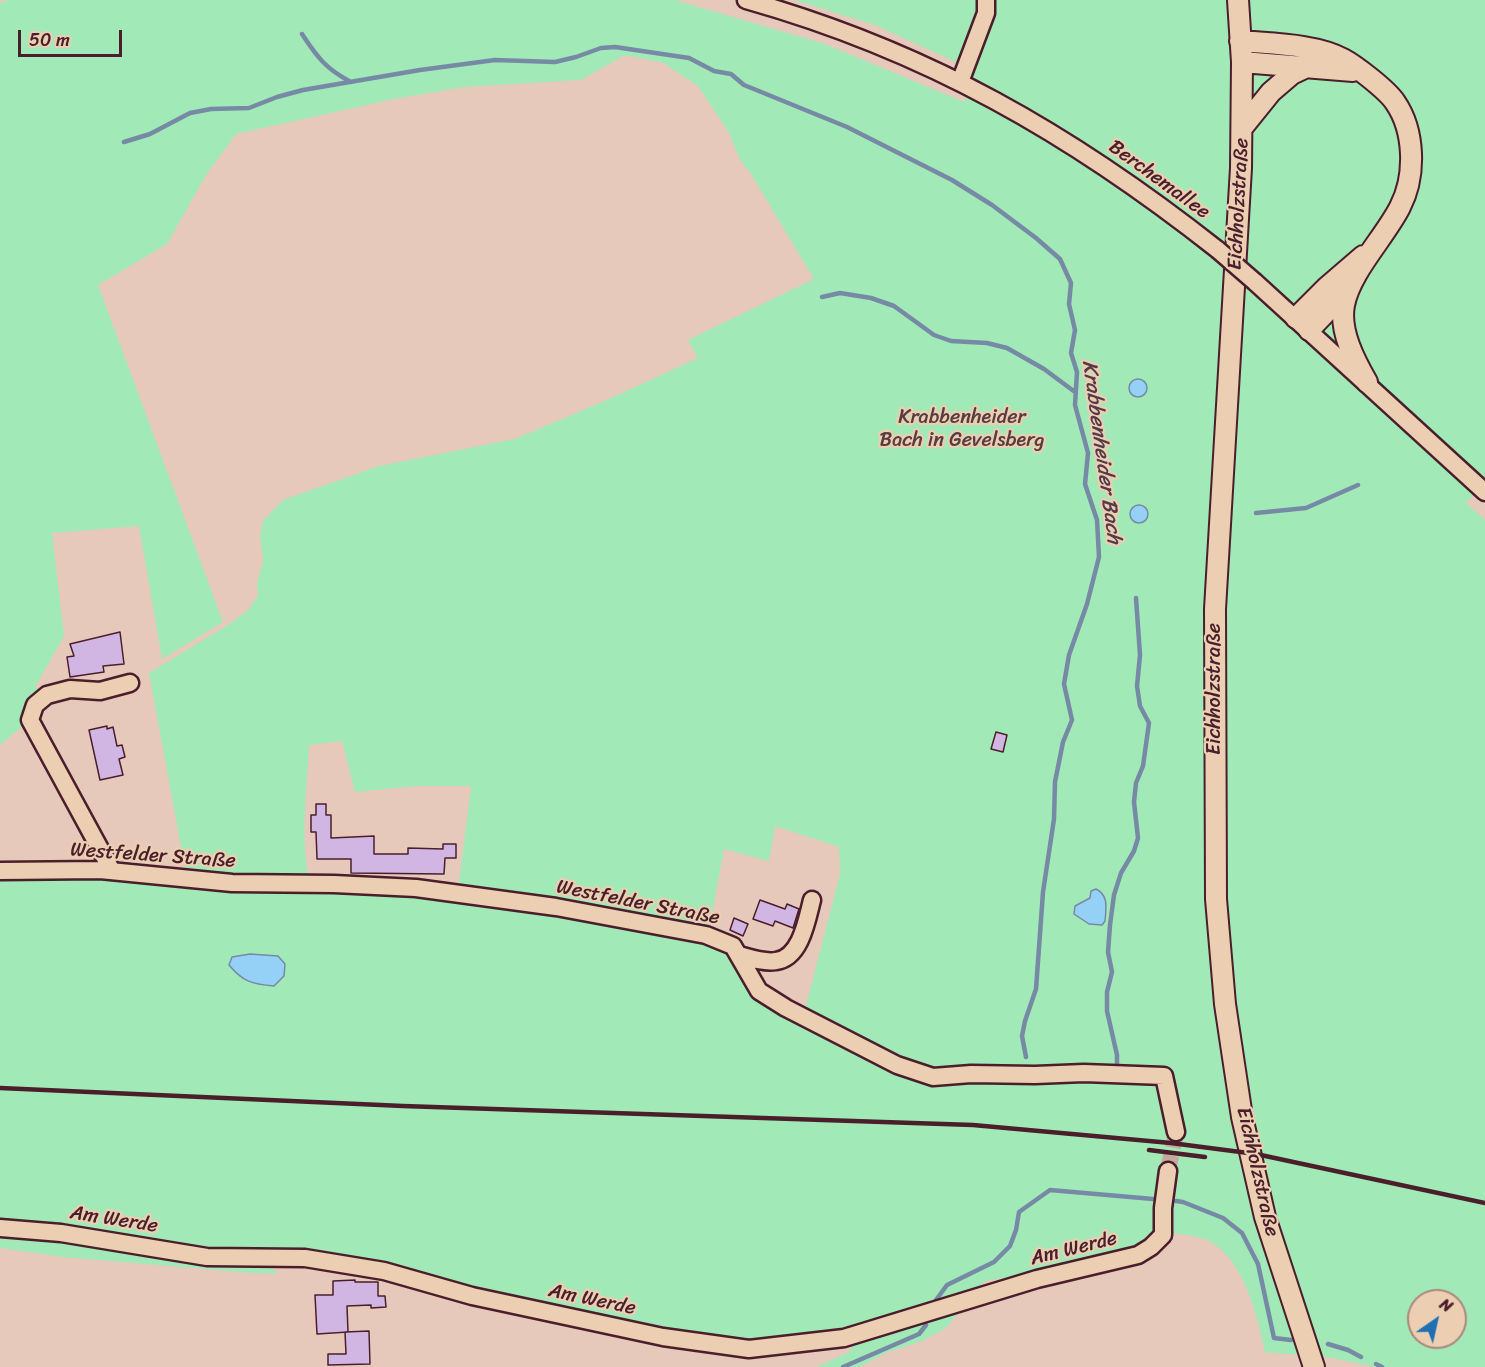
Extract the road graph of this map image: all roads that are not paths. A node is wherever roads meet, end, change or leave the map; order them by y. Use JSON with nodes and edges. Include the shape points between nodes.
{"nodes":[{"id":1,"x":746,"y":0,"type":"edge"},
{"id":2,"x":986,"y":0,"type":"edge"},
{"id":3,"x":1238,"y":0,"type":"edge"},
{"id":4,"x":1240,"y":41,"type":"junction"},
{"id":5,"x":1242,"y":62,"type":"junction"},
{"id":6,"x":1310,"y":66,"type":"junction"},
{"id":7,"x":1359,"y":71,"type":"junction"},
{"id":8,"x":960,"y":82,"type":"junction"},
{"id":9,"x":1242,"y":128,"type":"junction"},
{"id":10,"x":1373,"y":249,"type":"junction"},
{"id":11,"x":1350,"y":287,"type":"junction"},
{"id":12,"x":1303,"y":324,"type":"junction"},
{"id":13,"x":1367,"y":382,"type":"junction"},
{"id":14,"x":1485,"y":492,"type":"edge"},
{"id":15,"x":130,"y":683,"type":"dead end"},
{"id":16,"x":0,"y":871,"type":"edge"},
{"id":17,"x":112,"y":871,"type":"junction"},
{"id":18,"x":812,"y":900,"type":"dead end"},
{"id":19,"x":739,"y":955,"type":"junction"},
{"id":20,"x":1176,"y":1132,"type":"tunnel mouth"},
{"id":21,"x":1168,"y":1171,"type":"tunnel mouth"},
{"id":22,"x":0,"y":1228,"type":"edge"},
{"id":23,"x":1314,"y":1367,"type":"edge"}],
"edges":[{"from":1,"to":8,"type":"street","name":"Berchemallee","via":[[862,38]]},
{"from":2,"to":8,"type":"street","via":[[986,13]]},
{"from":3,"to":4,"type":"main road","name":"Eichholzstraße"},
{"from":4,"to":5,"type":"main road","name":"Eichholzstraße"},
{"from":4,"to":7,"type":"main road","via":[[1318,50],[1343,59]]},
{"from":5,"to":6,"type":"main road"},
{"from":5,"to":9,"type":"main road","name":"Eichholzstraße"},
{"from":6,"to":7,"type":"main road"},
{"from":6,"to":9,"type":"main road","via":[[1278,86]]},
{"from":7,"to":10,"type":"main road","via":[[1395,102],[1407,128],[1410,151],[1409,183],[1401,205]]},
{"from":8,"to":12,"type":"street","name":"Berchemallee","bridge":true,"via":[[1088,155],[1175,216]]},
{"from":9,"to":23,"type":"main road","name":"Eichholzstraße","via":[[1215,609],[1216,899],[1225,1004],[1242,1117],[1265,1217]]},
{"from":10,"to":11,"type":"main road"},
{"from":10,"to":12,"type":"main road","via":[[1354,262]]},
{"from":11,"to":12,"type":"main road"},
{"from":11,"to":13,"type":"main road","via":[[1344,306],[1344,326]]},
{"from":12,"to":13,"type":"street","name":"Berchemallee"},
{"from":13,"to":14,"type":"street","name":"Berchemallee"},
{"from":15,"to":17,"type":"street","via":[[100,691],[70,689],[47,695],[35,705],[30,720]]},
{"from":16,"to":17,"type":"street","name":"Westfelder Straße"},
{"from":17,"to":19,"type":"street","name":"Westfelder Straße","via":[[232,883],[416,888],[556,907],[706,934],[734,946]]},
{"from":18,"to":19,"type":"street","via":[[804,932],[788,955],[777,961]]},
{"from":19,"to":20,"type":"street","name":"Westfelder Straße","via":[[759,991],[786,1008],[897,1065],[933,1077],[1084,1073],[1164,1076]]},
{"from":21,"to":22,"type":"street","name":"Am Werde","via":[[1162,1235],[1138,1255],[1037,1279],[844,1338],[749,1349],[652,1335],[472,1296],[384,1270],[305,1258],[207,1257],[61,1233]]}]}
